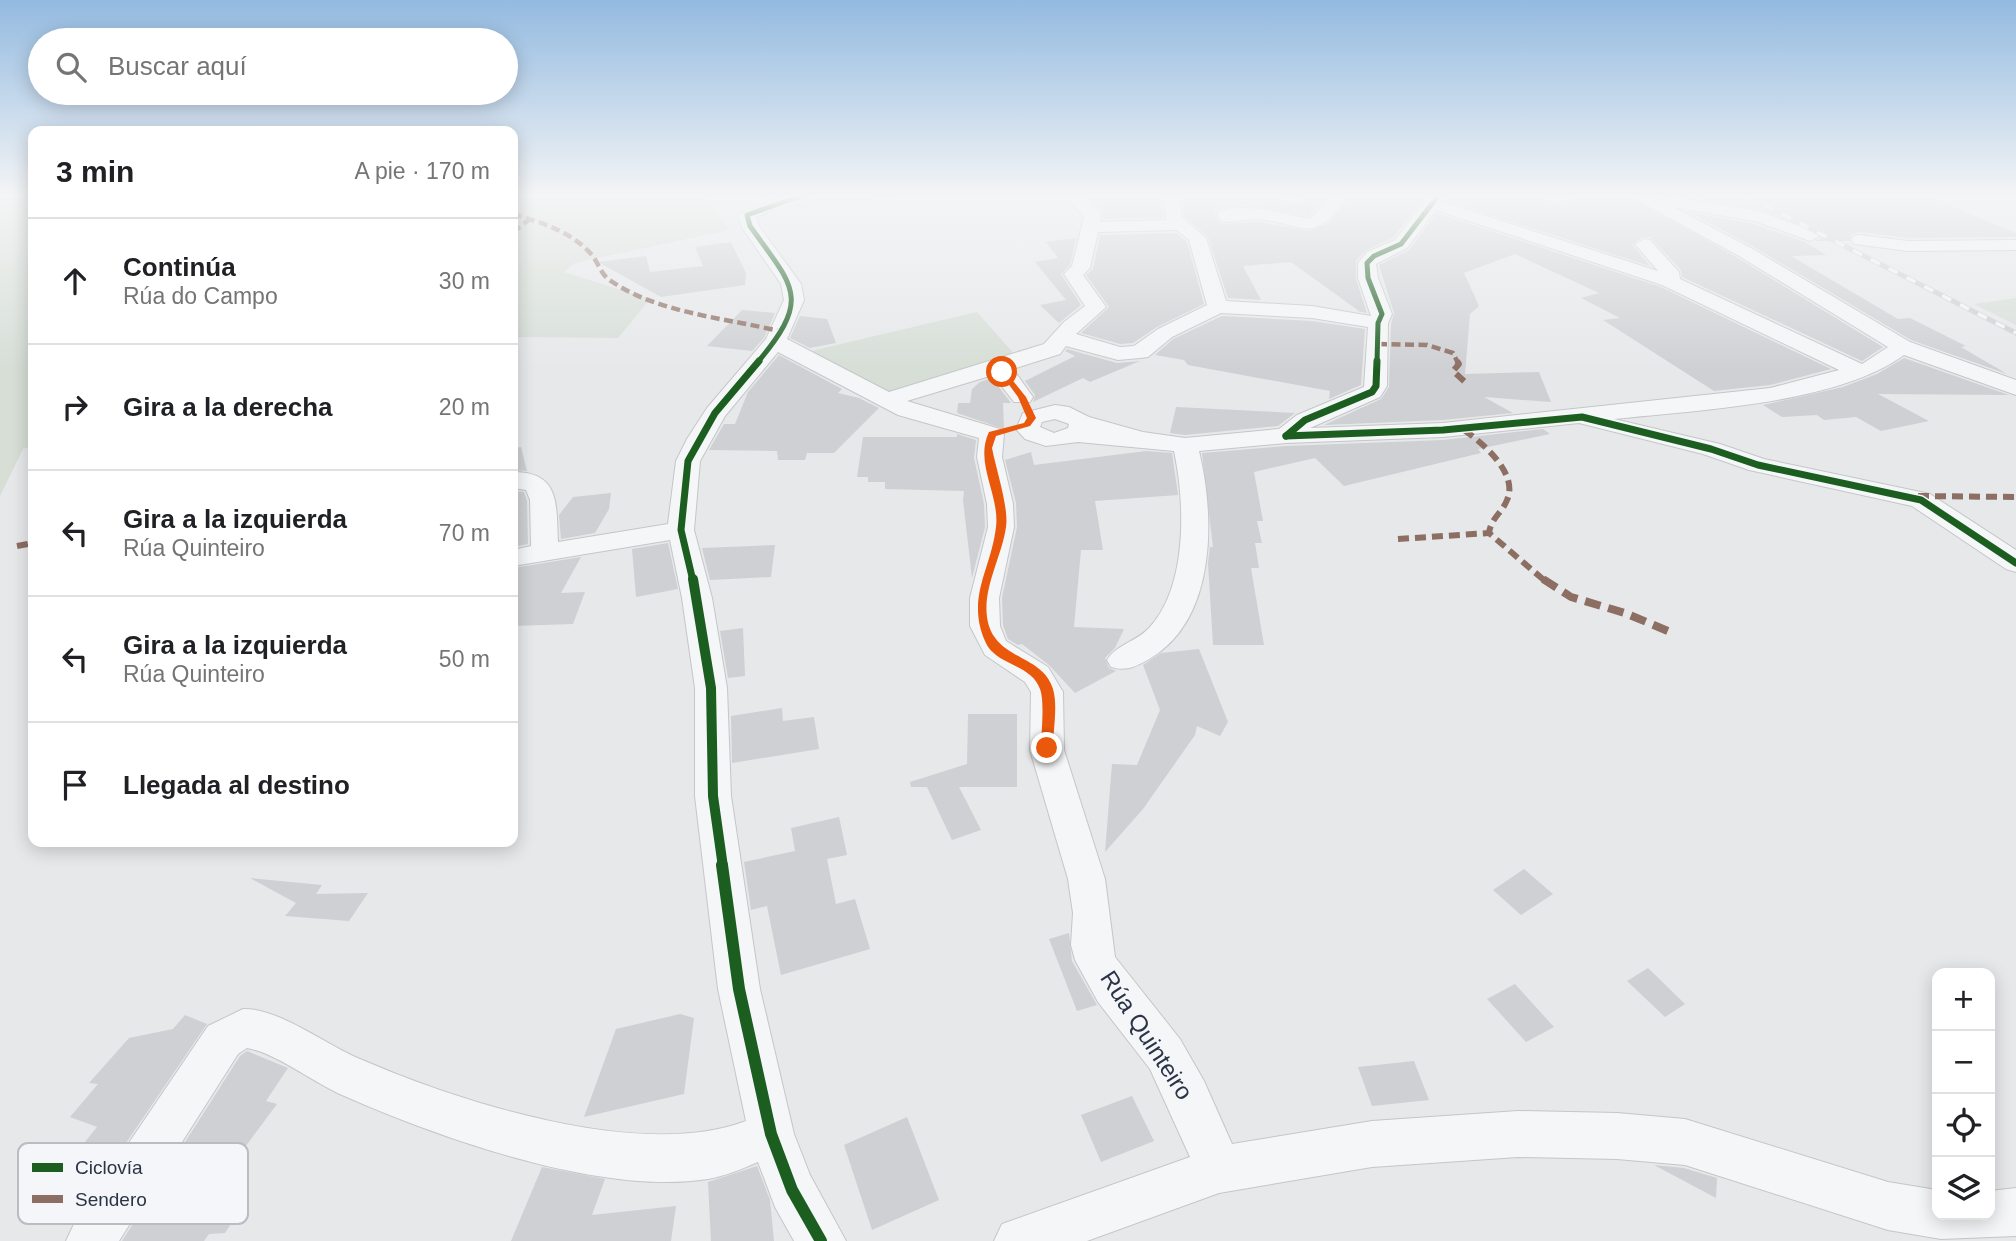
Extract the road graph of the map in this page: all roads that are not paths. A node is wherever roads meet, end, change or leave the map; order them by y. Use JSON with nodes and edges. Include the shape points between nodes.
{"nodes":[{"id":1,"x":770,"y":254,"type":"edge"},
{"id":2,"x":1082,"y":254,"type":"edge"},
{"id":3,"x":1202,"y":254,"type":"edge"},
{"id":4,"x":1379,"y":254,"type":"edge"},
{"id":5,"x":1591,"y":254,"type":"edge"},
{"id":6,"x":1652,"y":254,"type":"edge"},
{"id":7,"x":1748,"y":254,"type":"edge"},
{"id":8,"x":1669,"y":281,"type":"junction"},
{"id":9,"x":1218,"y":307,"type":"junction"},
{"id":10,"x":1378,"y":323,"type":"junction"},
{"id":11,"x":1062,"y":339,"type":"junction"},
{"id":12,"x":776,"y":341,"type":"junction"},
{"id":13,"x":1902,"y":347,"type":"junction"},
{"id":14,"x":1002,"y":365,"type":"junction"},
{"id":15,"x":1860,"y":371,"type":"junction"},
{"id":16,"x":2016,"y":388,"type":"edge"},
{"id":17,"x":888,"y":400,"type":"junction"},
{"id":18,"x":1382,"y":408,"type":"dead end"},
{"id":19,"x":1582,"y":417,"type":"junction"},
{"id":20,"x":1022,"y":422,"type":"junction"},
{"id":21,"x":1078,"y":429,"type":"junction"},
{"id":22,"x":1395,"y":431,"type":"junction"},
{"id":23,"x":1286,"y":436,"type":"junction"},
{"id":24,"x":1185,"y":445,"type":"junction"},
{"id":25,"x":518,"y":480,"type":"edge"},
{"id":26,"x":681,"y":530,"type":"junction"},
{"id":27,"x":551,"y":551,"type":"junction"},
{"id":28,"x":518,"y":557,"type":"edge"},
{"id":29,"x":2016,"y":563,"type":"edge"},
{"id":30,"x":1122,"y":660,"type":"dead end"},
{"id":31,"x":771,"y":1134,"type":"junction"},
{"id":32,"x":155,"y":1143,"type":"edge"},
{"id":33,"x":1219,"y":1170,"type":"junction"},
{"id":34,"x":2016,"y":1212,"type":"edge"},
{"id":35,"x":1932,"y":1213,"type":"edge"},
{"id":36,"x":1995,"y":1214,"type":"edge"},
{"id":37,"x":101,"y":1224,"type":"edge"},
{"id":38,"x":812,"y":1236,"type":"edge"},
{"id":39,"x":90,"y":1241,"type":"edge"},
{"id":40,"x":1019,"y":1241,"type":"edge"}],
"edges":[{"from":1,"to":12,"type":"street","via":[[791,284],[794,300]]},
{"from":2,"to":11,"type":"street","via":[[1081,268],[1073,274],[1096,307]]},
{"from":3,"to":9,"type":"street"},
{"from":4,"to":10,"type":"street","via":[[1367,263],[1382,314]]},
{"from":5,"to":8,"type":"street"},
{"from":6,"to":8,"type":"street","via":[[1672,276]]},
{"from":7,"to":13,"type":"street"},
{"from":8,"to":15,"type":"street"},
{"from":9,"to":10,"type":"street","via":[[1312,312]]},
{"from":9,"to":11,"type":"street","via":[[1140,352],[1118,354]]},
{"from":10,"to":23,"type":"street","via":[[1372,392],[1305,420]]},
{"from":11,"to":14,"type":"street","via":[[1052,349]]},
{"from":12,"to":17,"type":"street"},
{"from":12,"to":26,"type":"street","via":[[699,439],[688,461]]},
{"from":13,"to":15,"type":"street"},
{"from":13,"to":16,"type":"street"},
{"from":14,"to":17,"type":"street"},
{"from":14,"to":20,"type":"street"},
{"from":15,"to":19,"type":"street","via":[[1771,395]]},
{"from":17,"to":20,"type":"street","via":[[906,410]]},
{"from":18,"to":22,"type":"street","via":[[1394,421]]},
{"from":19,"to":22,"type":"street"},
{"from":19,"to":29,"type":"street","via":[[1758,465],[1921,500]]},
{"from":20,"to":21,"type":"street","via":[[1059,440]]},
{"from":20,"to":21,"type":"street","via":[[1055,412],[1069,414]]},
{"from":20,"to":33,"type":"street","name":"Rúa Quinteiro","via":[[987,448],[1002,525],[982,617],[991,643],[1032,669],[1047,689],[1047,748],[1077,843],[1092,912],[1091,946],[1113,990],[1164,1052],[1191,1098]]},
{"from":21,"to":24,"type":"street"},
{"from":22,"to":23,"type":"street"},
{"from":23,"to":24,"type":"street"},
{"from":24,"to":30,"type":"street","via":[[1196,496],[1187,579],[1161,633]]},
{"from":25,"to":27,"type":"street","via":[[537,486],[543,500],[544,545]]},
{"from":26,"to":27,"type":"street"},
{"from":26,"to":31,"type":"street","via":[[711,688],[713,796],[739,989]]},
{"from":27,"to":28,"type":"street"},
{"from":31,"to":32,"type":"street","via":[[698,1157],[629,1157],[548,1141],[438,1110],[342,1073],[252,1029],[234,1031],[223,1040]]},
{"from":31,"to":38,"type":"street"},
{"from":33,"to":35,"type":"street","via":[[1372,1144],[1518,1134],[1617,1136],[1685,1142],[1888,1206]]},
{"from":33,"to":40,"type":"street"},
{"from":34,"to":36,"type":"street"},
{"from":37,"to":39,"type":"street"}]}
